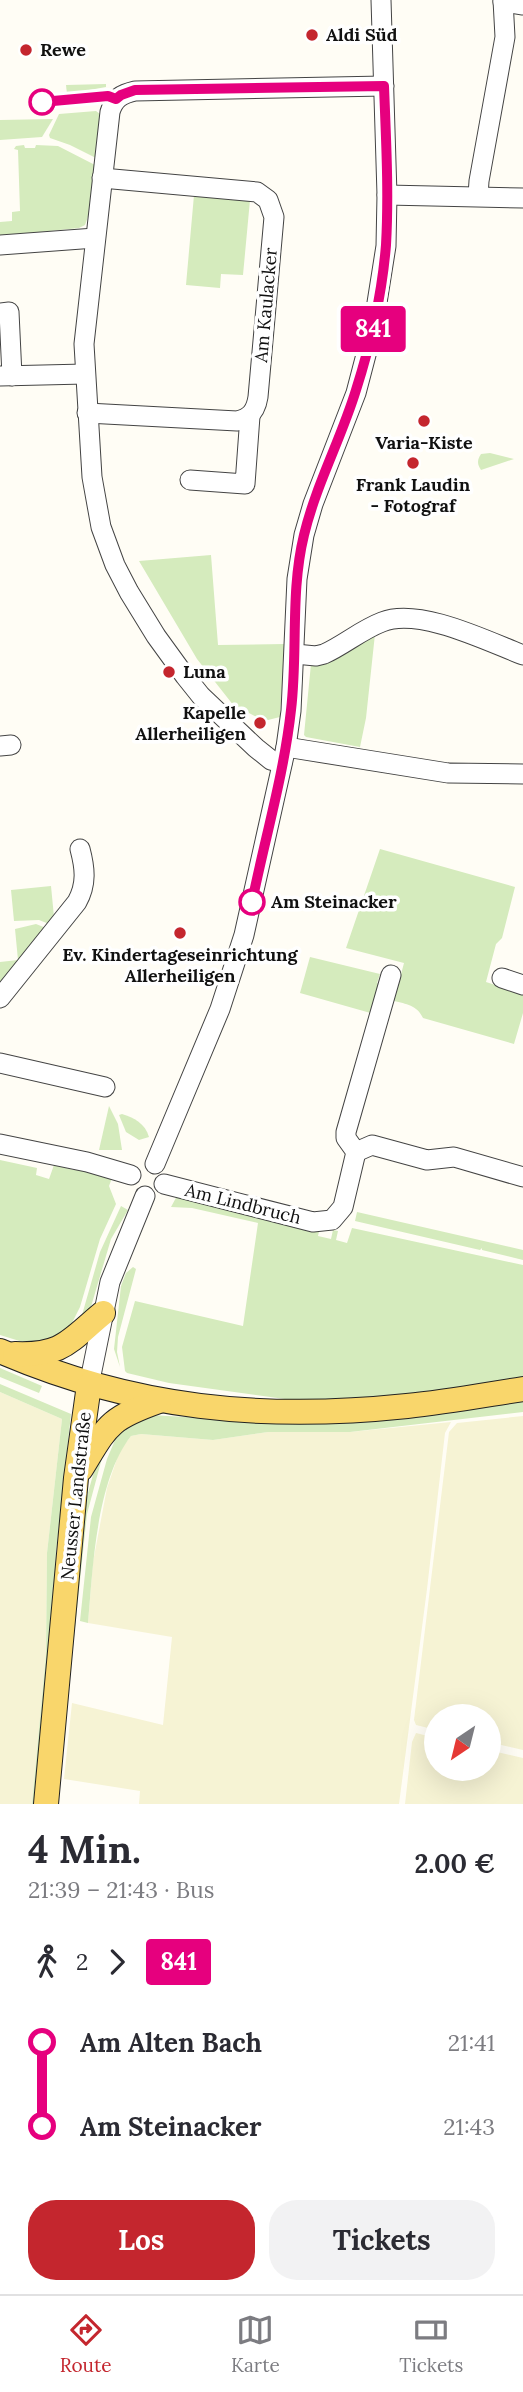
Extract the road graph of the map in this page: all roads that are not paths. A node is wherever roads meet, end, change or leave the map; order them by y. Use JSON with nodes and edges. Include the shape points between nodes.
{"nodes":[{"id":1,"x":381,"y":0,"type":"edge"},
{"id":2,"x":503,"y":1,"type":"edge"},
{"id":3,"x":523,"y":5,"type":"edge"},
{"id":4,"x":384,"y":86,"type":"junction"},
{"id":5,"x":102,"y":178,"type":"junction"},
{"id":6,"x":387,"y":195,"type":"junction"},
{"id":7,"x":478,"y":197,"type":"junction"},
{"id":8,"x":523,"y":198,"type":"edge"},
{"id":9,"x":95,"y":238,"type":"junction"},
{"id":10,"x":0,"y":245,"type":"edge"},
{"id":11,"x":0,"y":313,"type":"edge"},
{"id":12,"x":85,"y":374,"type":"junction"},
{"id":13,"x":6,"y":376,"type":"edge"},
{"id":14,"x":88,"y":413,"type":"junction"},
{"id":15,"x":250,"y":416,"type":"junction"},
{"id":16,"x":190,"y":480,"type":"dead end"},
{"id":17,"x":295,"y":654,"type":"junction"},
{"id":18,"x":523,"y":655,"type":"edge"},
{"id":19,"x":284,"y":755,"type":"junction"},
{"id":20,"x":523,"y":774,"type":"edge"},
{"id":21,"x":80,"y":849,"type":"dead end"},
{"id":22,"x":391,"y":975,"type":"dead end"},
{"id":23,"x":502,"y":978,"type":"dead end"},
{"id":24,"x":523,"y":985,"type":"edge"},
{"id":25,"x":0,"y":998,"type":"edge"},
{"id":26,"x":0,"y":1063,"type":"edge"},
{"id":27,"x":105,"y":1087,"type":"dead end"},
{"id":28,"x":0,"y":1144,"type":"edge"},
{"id":29,"x":356,"y":1152,"type":"junction"},
{"id":30,"x":155,"y":1164,"type":"junction"},
{"id":31,"x":131,"y":1175,"type":"junction"},
{"id":32,"x":523,"y":1177,"type":"edge"},
{"id":33,"x":164,"y":1184,"type":"junction"},
{"id":34,"x":145,"y":1196,"type":"junction"},
{"id":35,"x":103,"y":1314,"type":"junction"},
{"id":36,"x":2,"y":1352,"type":"edge"},
{"id":37,"x":89,"y":1385,"type":"junction"},
{"id":38,"x":523,"y":1389,"type":"edge"},
{"id":39,"x":161,"y":1401,"type":"junction"},
{"id":40,"x":76,"y":1478,"type":"junction"},
{"id":41,"x":46,"y":1804,"type":"edge"}],
"edges":[{"from":1,"to":4,"type":"street"},
{"from":2,"to":3,"type":"street"},
{"from":2,"to":7,"type":"street","via":[[505,37]]},
{"from":4,"to":5,"type":"street","via":[[135,90],[116,99],[110,112]]},
{"from":4,"to":6,"type":"street"},
{"from":5,"to":9,"type":"street"},
{"from":5,"to":15,"type":"street","name":"Am Kaulacker","via":[[257,191],[271,205],[274,217],[258,397]]},
{"from":6,"to":7,"type":"street"},
{"from":6,"to":17,"type":"street","via":[[386,246],[373,328],[356,393],[304,535],[297,579]]},
{"from":7,"to":8,"type":"street"},
{"from":9,"to":10,"type":"street"},
{"from":9,"to":12,"type":"street","via":[[85,325]]},
{"from":11,"to":13,"type":"street","via":[[9,312]]},
{"from":12,"to":13,"type":"street"},
{"from":12,"to":14,"type":"street"},
{"from":14,"to":15,"type":"street","via":[[237,421]]},
{"from":14,"to":19,"type":"street","via":[[100,527],[129,592],[169,656],[201,696],[271,760]]},
{"from":15,"to":16,"type":"street","name":"Am Kaulacker","via":[[245,484]]},
{"from":17,"to":18,"type":"street","via":[[324,654],[382,621],[397,618],[425,621]]},
{"from":17,"to":19,"type":"street"},
{"from":19,"to":20,"type":"street","via":[[448,773]]},
{"from":19,"to":30,"type":"street","via":[[236,965]]},
{"from":21,"to":25,"type":"street","via":[[83,891]]},
{"from":22,"to":29,"type":"street","name":"Am Lindbruch","via":[[346,1132]]},
{"from":23,"to":24,"type":"street"},
{"from":26,"to":27,"type":"street"},
{"from":28,"to":31,"type":"street"},
{"from":29,"to":32,"type":"street","via":[[372,1145],[427,1160],[454,1157]]},
{"from":29,"to":33,"type":"street","name":"Am Lindbruch","via":[[343,1207],[332,1220],[323,1222]]},
{"from":30,"to":31,"type":"street","via":[[138,1165]]},
{"from":30,"to":33,"type":"street","via":[[163,1172]]},
{"from":31,"to":34,"type":"street","via":[[134,1190]]},
{"from":33,"to":34,"type":"street","via":[[156,1194]]},
{"from":34,"to":35,"type":"street","name":"Neusser Landstraße","via":[[110,1282]]},
{"from":35,"to":36,"type":"main road","via":[[63,1348],[41,1353]]},
{"from":35,"to":37,"type":"street","name":"Neusser Landstraße"},
{"from":36,"to":37,"type":"main road"},
{"from":37,"to":39,"type":"main road"},
{"from":37,"to":40,"type":"main road","name":"Neusser Landstraße"},
{"from":38,"to":39,"type":"main road","via":[[409,1406],[333,1411],[245,1410]]},
{"from":39,"to":40,"type":"main road","via":[[125,1413],[110,1424]]},
{"from":40,"to":41,"type":"main road","name":"Neusser Landstraße"}]}
